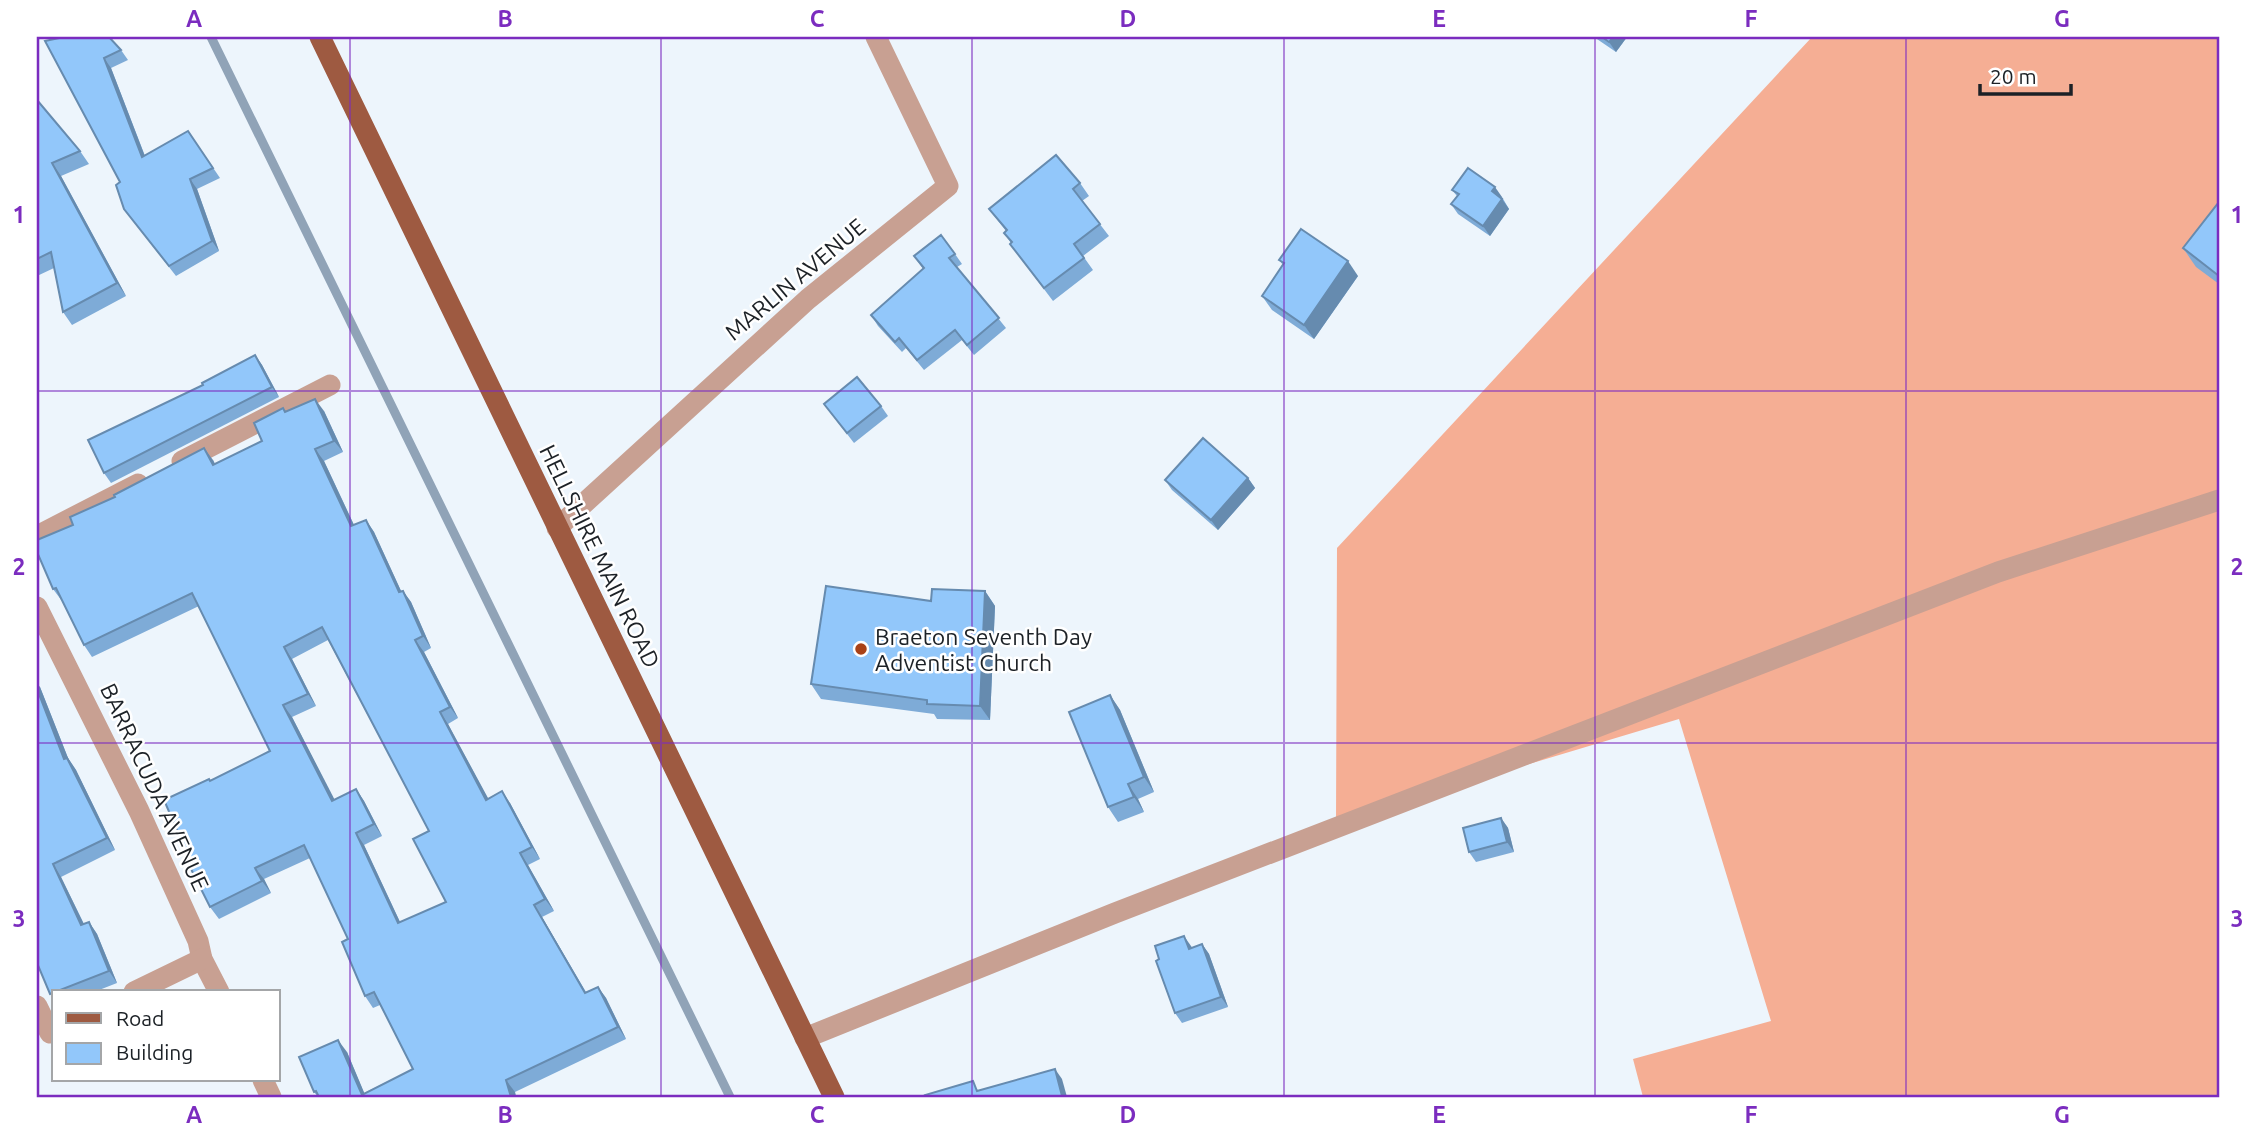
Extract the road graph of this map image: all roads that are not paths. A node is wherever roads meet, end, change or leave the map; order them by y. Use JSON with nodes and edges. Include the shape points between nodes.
{"nodes":[{"id":1,"x":320,"y":37,"type":"edge"},
{"id":2,"x":876,"y":37,"type":"edge"},
{"id":3,"x":330,"y":385,"type":"dead end"},
{"id":4,"x":2219,"y":500,"type":"edge"},
{"id":5,"x":557,"y":528,"type":"junction"},
{"id":6,"x":37,"y":536,"type":"edge"},
{"id":7,"x":37,"y":607,"type":"edge"},
{"id":8,"x":202,"y":959,"type":"junction"},
{"id":9,"x":138,"y":990,"type":"edge"},
{"id":10,"x":218,"y":990,"type":"edge"},
{"id":11,"x":37,"y":1006,"type":"edge"},
{"id":12,"x":47,"y":1035,"type":"edge"},
{"id":13,"x":806,"y":1038,"type":"junction"},
{"id":14,"x":834,"y":1097,"type":"edge"}],
"edges":[{"from":1,"to":5,"type":"main road","name":"HELLSHIRE MAIN ROAD"},
{"from":2,"to":5,"type":"street","name":"MARLIN AVENUE","via":[[948,186],[808,299]]},
{"from":3,"to":6,"type":"street"},
{"from":4,"to":13,"type":"street","via":[[1998,572],[1115,913]]},
{"from":5,"to":13,"type":"main road","name":"HELLSHIRE MAIN ROAD"},
{"from":7,"to":8,"type":"street","name":"BARRACUDA AVENUE","via":[[139,811]]},
{"from":8,"to":9,"type":"street"},
{"from":8,"to":10,"type":"street","name":"BARRACUDA AVENUE"},
{"from":11,"to":12,"type":"street"},
{"from":13,"to":14,"type":"main road","name":"HELLSHIRE MAIN ROAD"}]}
